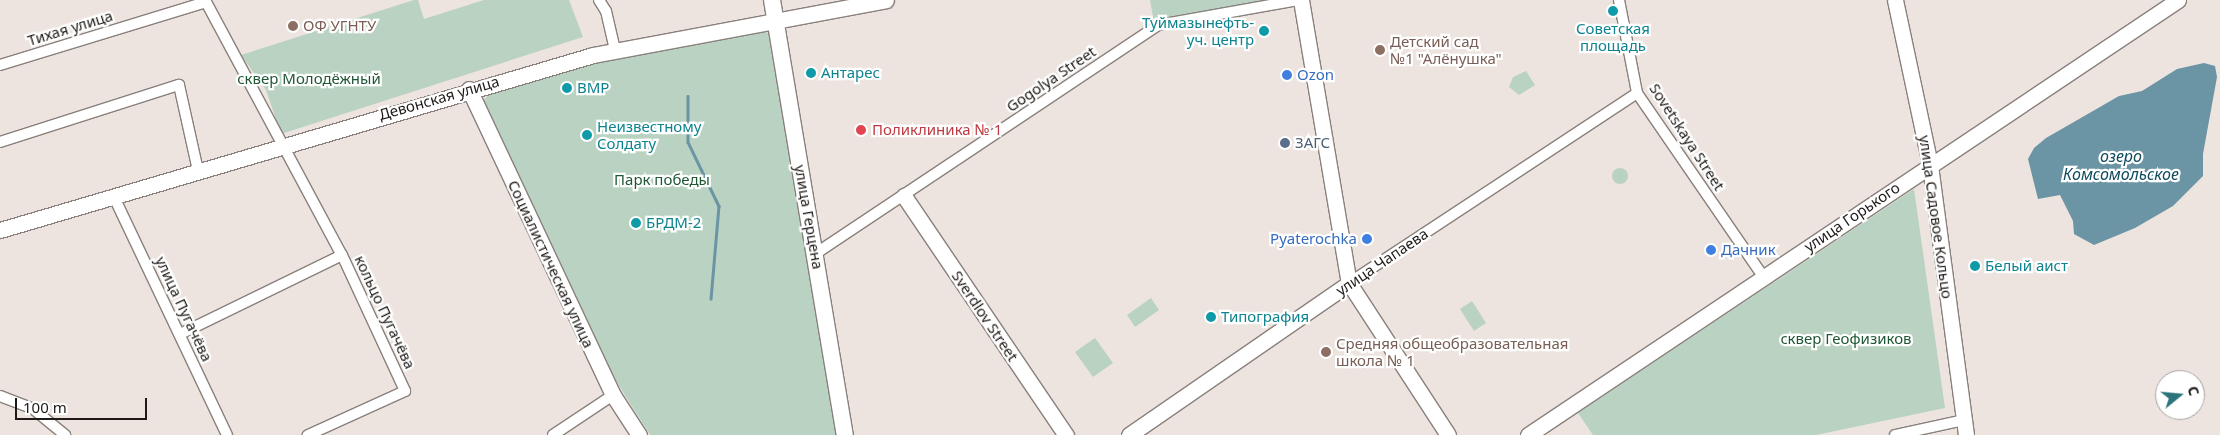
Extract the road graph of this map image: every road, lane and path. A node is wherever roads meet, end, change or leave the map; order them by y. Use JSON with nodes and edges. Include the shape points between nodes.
{"nodes":[{"id":1,"x":599,"y":0,"type":"edge"},
{"id":2,"x":772,"y":0,"type":"edge"},
{"id":3,"x":886,"y":0,"type":"edge"},
{"id":4,"x":1300,"y":0,"type":"edge"},
{"id":5,"x":1619,"y":0,"type":"edge"},
{"id":6,"x":1895,"y":0,"type":"edge"},
{"id":7,"x":2178,"y":0,"type":"edge"},
{"id":8,"x":206,"y":1,"type":"edge"},
{"id":9,"x":775,"y":19,"type":"junction"},
{"id":10,"x":615,"y":50,"type":"junction"},
{"id":11,"x":0,"y":65,"type":"edge"},
{"id":12,"x":470,"y":89,"type":"junction"},
{"id":13,"x":1637,"y":93,"type":"junction"},
{"id":14,"x":0,"y":142,"type":"edge"},
{"id":15,"x":283,"y":149,"type":"junction"},
{"id":16,"x":1930,"y":165,"type":"junction"},
{"id":17,"x":198,"y":171,"type":"junction"},
{"id":18,"x":904,"y":196,"type":"junction"},
{"id":19,"x":114,"y":197,"type":"junction"},
{"id":20,"x":0,"y":230,"type":"edge"},
{"id":21,"x":815,"y":254,"type":"junction"},
{"id":22,"x":342,"y":255,"type":"junction"},
{"id":23,"x":1762,"y":276,"type":"junction"},
{"id":24,"x":1349,"y":283,"type":"junction"},
{"id":25,"x":180,"y":334,"type":"junction"},
{"id":26,"x":613,"y":395,"type":"junction"},
{"id":27,"x":0,"y":396,"type":"edge"},
{"id":28,"x":1965,"y":428,"type":"edge"},
{"id":29,"x":65,"y":435,"type":"edge"},
{"id":30,"x":227,"y":435,"type":"edge"},
{"id":31,"x":308,"y":435,"type":"edge"},
{"id":32,"x":553,"y":435,"type":"edge"},
{"id":33,"x":639,"y":435,"type":"edge"},
{"id":34,"x":845,"y":435,"type":"edge"},
{"id":35,"x":1066,"y":435,"type":"edge"},
{"id":36,"x":1129,"y":435,"type":"edge"},
{"id":37,"x":1448,"y":435,"type":"edge"},
{"id":38,"x":1528,"y":435,"type":"edge"},
{"id":39,"x":1895,"y":435,"type":"edge"}],
"edges":[{"from":1,"to":10,"type":"street","via":[[606,11]]},
{"from":2,"to":9,"type":"main road","name":"улица Герцена"},
{"from":3,"to":9,"type":"street","name":"Девонская улица"},
{"from":4,"to":18,"type":"street","name":"Gogolya Street","via":[[1158,25]]},
{"from":4,"to":24,"type":"street"},
{"from":5,"to":13,"type":"street","name":"Sovetskaya Street"},
{"from":6,"to":16,"type":"street","name":"улица Садовое Кольцо"},
{"from":7,"to":16,"type":"street","name":"улица Горького"},
{"from":8,"to":11,"type":"street","name":"Тихая улица"},
{"from":8,"to":15,"type":"street","name":"кольцо Пугачёва"},
{"from":9,"to":10,"type":"street","name":"Девонская улица"},
{"from":9,"to":21,"type":"main road","name":"улица Герцена"},
{"from":10,"to":12,"type":"street","name":"Девонская улица"},
{"from":12,"to":15,"type":"street","name":"Девонская улица"},
{"from":12,"to":26,"type":"street","name":"Социалистическая улица"},
{"from":13,"to":23,"type":"street","name":"Sovetskaya Street"},
{"from":13,"to":24,"type":"street","name":"улица Чапаева"},
{"from":14,"to":17,"type":"street","via":[[179,85]]},
{"from":15,"to":17,"type":"street","name":"Девонская улица"},
{"from":15,"to":22,"type":"street","name":"кольцо Пугачёва"},
{"from":16,"to":23,"type":"street","name":"улица Горького"},
{"from":16,"to":28,"type":"street","name":"улица Садовое Кольцо"},
{"from":17,"to":19,"type":"street","name":"Девонская улица"},
{"from":18,"to":21,"type":"street","name":"Gogolya Street"},
{"from":18,"to":35,"type":"street","name":"Sverdlov Street"},
{"from":19,"to":20,"type":"street","name":"Девонская улица"},
{"from":19,"to":25,"type":"street","name":"улица Пугачёва"},
{"from":21,"to":34,"type":"main road","name":"улица Герцена"},
{"from":22,"to":25,"type":"street"},
{"from":22,"to":31,"type":"street","name":"кольцо Пугачёва","via":[[405,391]]},
{"from":23,"to":38,"type":"street","name":"улица Горького"},
{"from":24,"to":36,"type":"street","name":"улица Чапаева"},
{"from":24,"to":37,"type":"street"},
{"from":25,"to":30,"type":"street","name":"улица Пугачёва"},
{"from":26,"to":32,"type":"street"},
{"from":26,"to":33,"type":"street","name":"Социалистическая улица"},
{"from":27,"to":29,"type":"street","via":[[32,408]]},
{"from":28,"to":39,"type":"street"}]}
